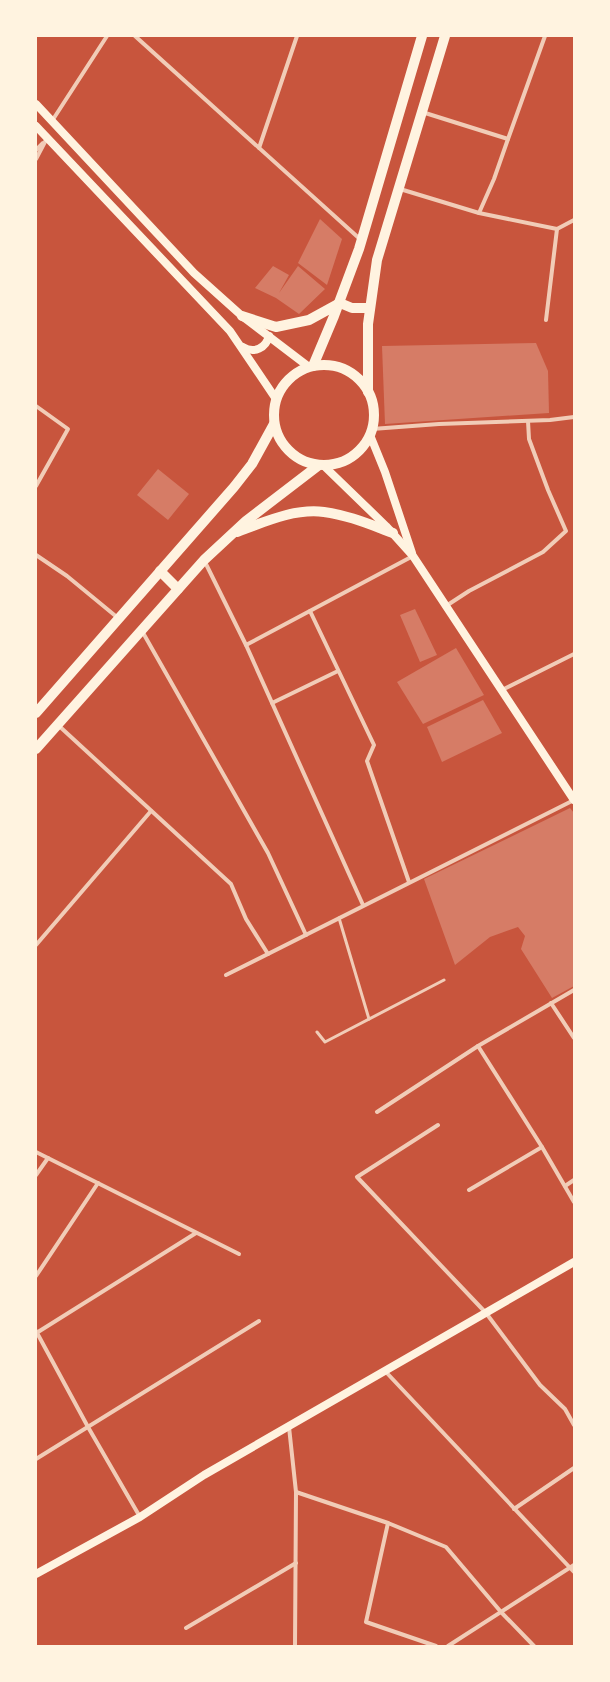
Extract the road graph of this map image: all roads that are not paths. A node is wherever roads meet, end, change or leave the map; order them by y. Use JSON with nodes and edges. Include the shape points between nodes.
{"nodes":[{"id":1,"x":107,"y":36,"type":"edge"},
{"id":2,"x":135,"y":36,"type":"edge"},
{"id":3,"x":297,"y":36,"type":"edge"},
{"id":4,"x":422,"y":36,"type":"edge"},
{"id":5,"x":445,"y":36,"type":"edge"},
{"id":6,"x":545,"y":36,"type":"edge"},
{"id":7,"x":36,"y":104,"type":"edge"},
{"id":8,"x":422,"y":112,"type":"junction"},
{"id":9,"x":52,"y":122,"type":"junction"},
{"id":10,"x":36,"y":126,"type":"edge"},
{"id":11,"x":47,"y":138,"type":"junction"},
{"id":12,"x":508,"y":139,"type":"junction"},
{"id":13,"x":259,"y":148,"type":"junction"},
{"id":14,"x":36,"y":150,"type":"edge"},
{"id":15,"x":36,"y":159,"type":"edge"},
{"id":16,"x":399,"y":188,"type":"junction"},
{"id":17,"x":479,"y":213,"type":"junction"},
{"id":18,"x":574,"y":220,"type":"edge"},
{"id":19,"x":557,"y":229,"type":"junction"},
{"id":20,"x":362,"y":241,"type":"junction"},
{"id":21,"x":340,"y":303,"type":"junction"},
{"id":22,"x":370,"y":308,"type":"junction"},
{"id":23,"x":242,"y":316,"type":"junction"},
{"id":24,"x":546,"y":320,"type":"dead end"},
{"id":25,"x":269,"y":336,"type":"junction"},
{"id":26,"x":241,"y":345,"type":"junction"},
{"id":27,"x":311,"y":366,"type":"junction"},
{"id":28,"x":368,"y":392,"type":"junction"},
{"id":29,"x":276,"y":398,"type":"junction"},
{"id":30,"x":36,"y":406,"type":"edge"},
{"id":31,"x":574,"y":417,"type":"edge"},
{"id":32,"x":528,"y":421,"type":"junction"},
{"id":33,"x":274,"y":424,"type":"junction"},
{"id":34,"x":371,"y":432,"type":"junction"},
{"id":35,"x":321,"y":465,"type":"junction"},
{"id":36,"x":36,"y":486,"type":"edge"},
{"id":37,"x":393,"y":533,"type":"junction"},
{"id":38,"x":232,"y":534,"type":"junction"},
{"id":39,"x":36,"y":555,"type":"edge"},
{"id":40,"x":413,"y":556,"type":"junction"},
{"id":41,"x":204,"y":560,"type":"junction"},
{"id":42,"x":160,"y":571,"type":"junction"},
{"id":43,"x":178,"y":589,"type":"junction"},
{"id":44,"x":446,"y":606,"type":"junction"},
{"id":45,"x":310,"y":611,"type":"junction"},
{"id":46,"x":118,"y":618,"type":"junction"},
{"id":47,"x":141,"y":630,"type":"junction"},
{"id":48,"x":246,"y":645,"type":"junction"},
{"id":49,"x":574,"y":654,"type":"edge"},
{"id":50,"x":338,"y":671,"type":"junction"},
{"id":51,"x":502,"y":690,"type":"junction"},
{"id":52,"x":272,"y":703,"type":"junction"},
{"id":53,"x":36,"y":713,"type":"edge"},
{"id":54,"x":57,"y":725,"type":"junction"},
{"id":55,"x":36,"y":749,"type":"edge"},
{"id":56,"x":574,"y":800,"type":"edge"},
{"id":57,"x":151,"y":811,"type":"junction"},
{"id":58,"x":409,"y":882,"type":"junction"},
{"id":59,"x":363,"y":905,"type":"junction"},
{"id":60,"x":339,"y":918,"type":"junction"},
{"id":61,"x":306,"y":935,"type":"junction"},
{"id":62,"x":36,"y":945,"type":"edge"},
{"id":63,"x":268,"y":954,"type":"junction"},
{"id":64,"x":226,"y":975,"type":"dead end"},
{"id":65,"x":444,"y":980,"type":"dead end"},
{"id":66,"x":574,"y":990,"type":"edge"},
{"id":67,"x":552,"y":1003,"type":"junction"},
{"id":68,"x":369,"y":1019,"type":"junction"},
{"id":69,"x":317,"y":1032,"type":"dead end"},
{"id":70,"x":574,"y":1038,"type":"edge"},
{"id":71,"x":478,"y":1046,"type":"junction"},
{"id":72,"x":377,"y":1112,"type":"dead end"},
{"id":73,"x":438,"y":1125,"type":"dead end"},
{"id":74,"x":542,"y":1147,"type":"junction"},
{"id":75,"x":36,"y":1152,"type":"edge"},
{"id":76,"x":48,"y":1158,"type":"junction"},
{"id":77,"x":36,"y":1176,"type":"edge"},
{"id":78,"x":574,"y":1180,"type":"edge"},
{"id":79,"x":98,"y":1183,"type":"junction"},
{"id":80,"x":565,"y":1186,"type":"junction"},
{"id":81,"x":469,"y":1190,"type":"dead end"},
{"id":82,"x":574,"y":1202,"type":"edge"},
{"id":83,"x":196,"y":1233,"type":"junction"},
{"id":84,"x":239,"y":1254,"type":"dead end"},
{"id":85,"x":574,"y":1262,"type":"edge"},
{"id":86,"x":36,"y":1276,"type":"edge"},
{"id":87,"x":486,"y":1313,"type":"junction"},
{"id":88,"x":259,"y":1321,"type":"dead end"},
{"id":89,"x":37,"y":1331,"type":"edge"},
{"id":90,"x":385,"y":1371,"type":"junction"},
{"id":91,"x":574,"y":1425,"type":"edge"},
{"id":92,"x":289,"y":1426,"type":"junction"},
{"id":93,"x":88,"y":1428,"type":"junction"},
{"id":94,"x":36,"y":1459,"type":"edge"},
{"id":95,"x":574,"y":1468,"type":"edge"},
{"id":96,"x":296,"y":1492,"type":"junction"},
{"id":97,"x":514,"y":1509,"type":"junction"},
{"id":98,"x":140,"y":1517,"type":"junction"},
{"id":99,"x":388,"y":1524,"type":"junction"},
{"id":100,"x":296,"y":1563,"type":"junction"},
{"id":101,"x":572,"y":1567,"type":"edge"},
{"id":102,"x":574,"y":1572,"type":"edge"},
{"id":103,"x":36,"y":1574,"type":"edge"},
{"id":104,"x":501,"y":1612,"type":"junction"},
{"id":105,"x":186,"y":1628,"type":"dead end"},
{"id":106,"x":295,"y":1646,"type":"edge"},
{"id":107,"x":436,"y":1646,"type":"edge"},
{"id":108,"x":448,"y":1646,"type":"edge"},
{"id":109,"x":534,"y":1646,"type":"edge"}],
"edges":[{"from":1,"to":9,"type":"street"},
{"from":2,"to":13,"type":"street"},
{"from":3,"to":13,"type":"street"},
{"from":4,"to":20,"type":"main road"},
{"from":5,"to":8,"type":"main road"},
{"from":6,"to":12,"type":"street"},
{"from":7,"to":9,"type":"main road"},
{"from":8,"to":12,"type":"street"},
{"from":8,"to":16,"type":"main road"},
{"from":9,"to":23,"type":"main road","via":[[194,273]]},
{"from":10,"to":11,"type":"main road"},
{"from":11,"to":14,"type":"street"},
{"from":11,"to":15,"type":"street"},
{"from":11,"to":26,"type":"main road"},
{"from":12,"to":17,"type":"street"},
{"from":13,"to":20,"type":"street"},
{"from":16,"to":17,"type":"street"},
{"from":16,"to":22,"type":"main road","via":[[377,260]]},
{"from":17,"to":19,"type":"street"},
{"from":18,"to":19,"type":"street"},
{"from":19,"to":24,"type":"street"},
{"from":20,"to":21,"type":"main road"},
{"from":21,"to":22,"type":"main road","via":[[352,308]]},
{"from":21,"to":23,"type":"main road","via":[[309,320],[276,327]]},
{"from":21,"to":27,"type":"main road"},
{"from":22,"to":28,"type":"main road"},
{"from":23,"to":25,"type":"main road"},
{"from":25,"to":26,"type":"main road","via":[[267,343],[260,349],[247,350]]},
{"from":25,"to":27,"type":"main road"},
{"from":26,"to":29,"type":"main road"},
{"from":27,"to":28,"type":"main road","via":[[326,364],[351,372]]},
{"from":27,"to":29,"type":"main road","via":[[298,371],[289,379]]},
{"from":28,"to":34,"type":"main road","via":[[374,410]]},
{"from":29,"to":33,"type":"main road"},
{"from":30,"to":36,"type":"street","via":[[68,429]]},
{"from":31,"to":32,"type":"street"},
{"from":32,"to":34,"type":"street","via":[[439,424]]},
{"from":32,"to":44,"type":"street","via":[[529,439],[566,531],[543,552]]},
{"from":33,"to":35,"type":"main road","via":[[285,447],[295,456],[306,462]]},
{"from":33,"to":42,"type":"main road","via":[[252,464]]},
{"from":34,"to":35,"type":"main road","via":[[356,454],[335,464]]},
{"from":34,"to":40,"type":"main road"},
{"from":35,"to":37,"type":"main road"},
{"from":35,"to":38,"type":"main road"},
{"from":37,"to":38,"type":"main road","via":[[348,517],[324,512],[302,512],[268,520]]},
{"from":37,"to":40,"type":"main road"},
{"from":38,"to":41,"type":"main road"},
{"from":39,"to":46,"type":"street","via":[[67,576]]},
{"from":40,"to":44,"type":"main road"},
{"from":40,"to":45,"type":"street"},
{"from":41,"to":43,"type":"main road"},
{"from":41,"to":48,"type":"street"},
{"from":42,"to":43,"type":"main road"},
{"from":42,"to":46,"type":"main road"},
{"from":43,"to":47,"type":"main road"},
{"from":44,"to":51,"type":"main road"},
{"from":45,"to":48,"type":"street"},
{"from":45,"to":50,"type":"street"},
{"from":46,"to":53,"type":"main road"},
{"from":47,"to":54,"type":"main road"},
{"from":47,"to":61,"type":"street","via":[[268,853]]},
{"from":48,"to":52,"type":"street"},
{"from":49,"to":51,"type":"street"},
{"from":50,"to":52,"type":"street"},
{"from":50,"to":58,"type":"street","via":[[374,745],[367,761]]},
{"from":51,"to":56,"type":"main road"},
{"from":52,"to":59,"type":"street"},
{"from":54,"to":55,"type":"main road"},
{"from":54,"to":57,"type":"street"},
{"from":56,"to":58,"type":"street"},
{"from":57,"to":62,"type":"street"},
{"from":57,"to":63,"type":"street","via":[[231,884],[246,919]]},
{"from":58,"to":59,"type":"street"},
{"from":59,"to":60,"type":"street"},
{"from":60,"to":61,"type":"street"},
{"from":60,"to":68,"type":"lane"},
{"from":61,"to":63,"type":"street"},
{"from":63,"to":64,"type":"street"},
{"from":65,"to":68,"type":"lane"},
{"from":66,"to":67,"type":"street"},
{"from":67,"to":70,"type":"street"},
{"from":67,"to":71,"type":"street"},
{"from":68,"to":69,"type":"lane","via":[[325,1042]]},
{"from":71,"to":72,"type":"street"},
{"from":71,"to":74,"type":"street"},
{"from":73,"to":87,"type":"street","via":[[357,1177]]},
{"from":74,"to":80,"type":"street"},
{"from":74,"to":81,"type":"street"},
{"from":75,"to":76,"type":"street"},
{"from":76,"to":77,"type":"street"},
{"from":76,"to":79,"type":"street"},
{"from":78,"to":80,"type":"street"},
{"from":79,"to":83,"type":"street"},
{"from":79,"to":86,"type":"street"},
{"from":80,"to":82,"type":"street"},
{"from":83,"to":84,"type":"street"},
{"from":83,"to":89,"type":"street"},
{"from":85,"to":87,"type":"main road"},
{"from":87,"to":90,"type":"main road"},
{"from":87,"to":91,"type":"street","via":[[540,1385],[565,1409]]},
{"from":88,"to":93,"type":"street"},
{"from":89,"to":93,"type":"street"},
{"from":90,"to":92,"type":"main road"},
{"from":90,"to":97,"type":"street"},
{"from":92,"to":96,"type":"street"},
{"from":92,"to":98,"type":"main road","via":[[204,1475]]},
{"from":93,"to":94,"type":"street"},
{"from":93,"to":98,"type":"street"},
{"from":95,"to":97,"type":"street"},
{"from":96,"to":99,"type":"street"},
{"from":96,"to":100,"type":"street"},
{"from":97,"to":101,"type":"street"},
{"from":98,"to":103,"type":"main road"},
{"from":99,"to":104,"type":"street","via":[[446,1547]]},
{"from":99,"to":107,"type":"street","via":[[366,1622]]},
{"from":100,"to":105,"type":"street"},
{"from":100,"to":106,"type":"street"},
{"from":101,"to":102,"type":"street"},
{"from":101,"to":104,"type":"street"},
{"from":104,"to":108,"type":"street"},
{"from":104,"to":109,"type":"street"}]}
